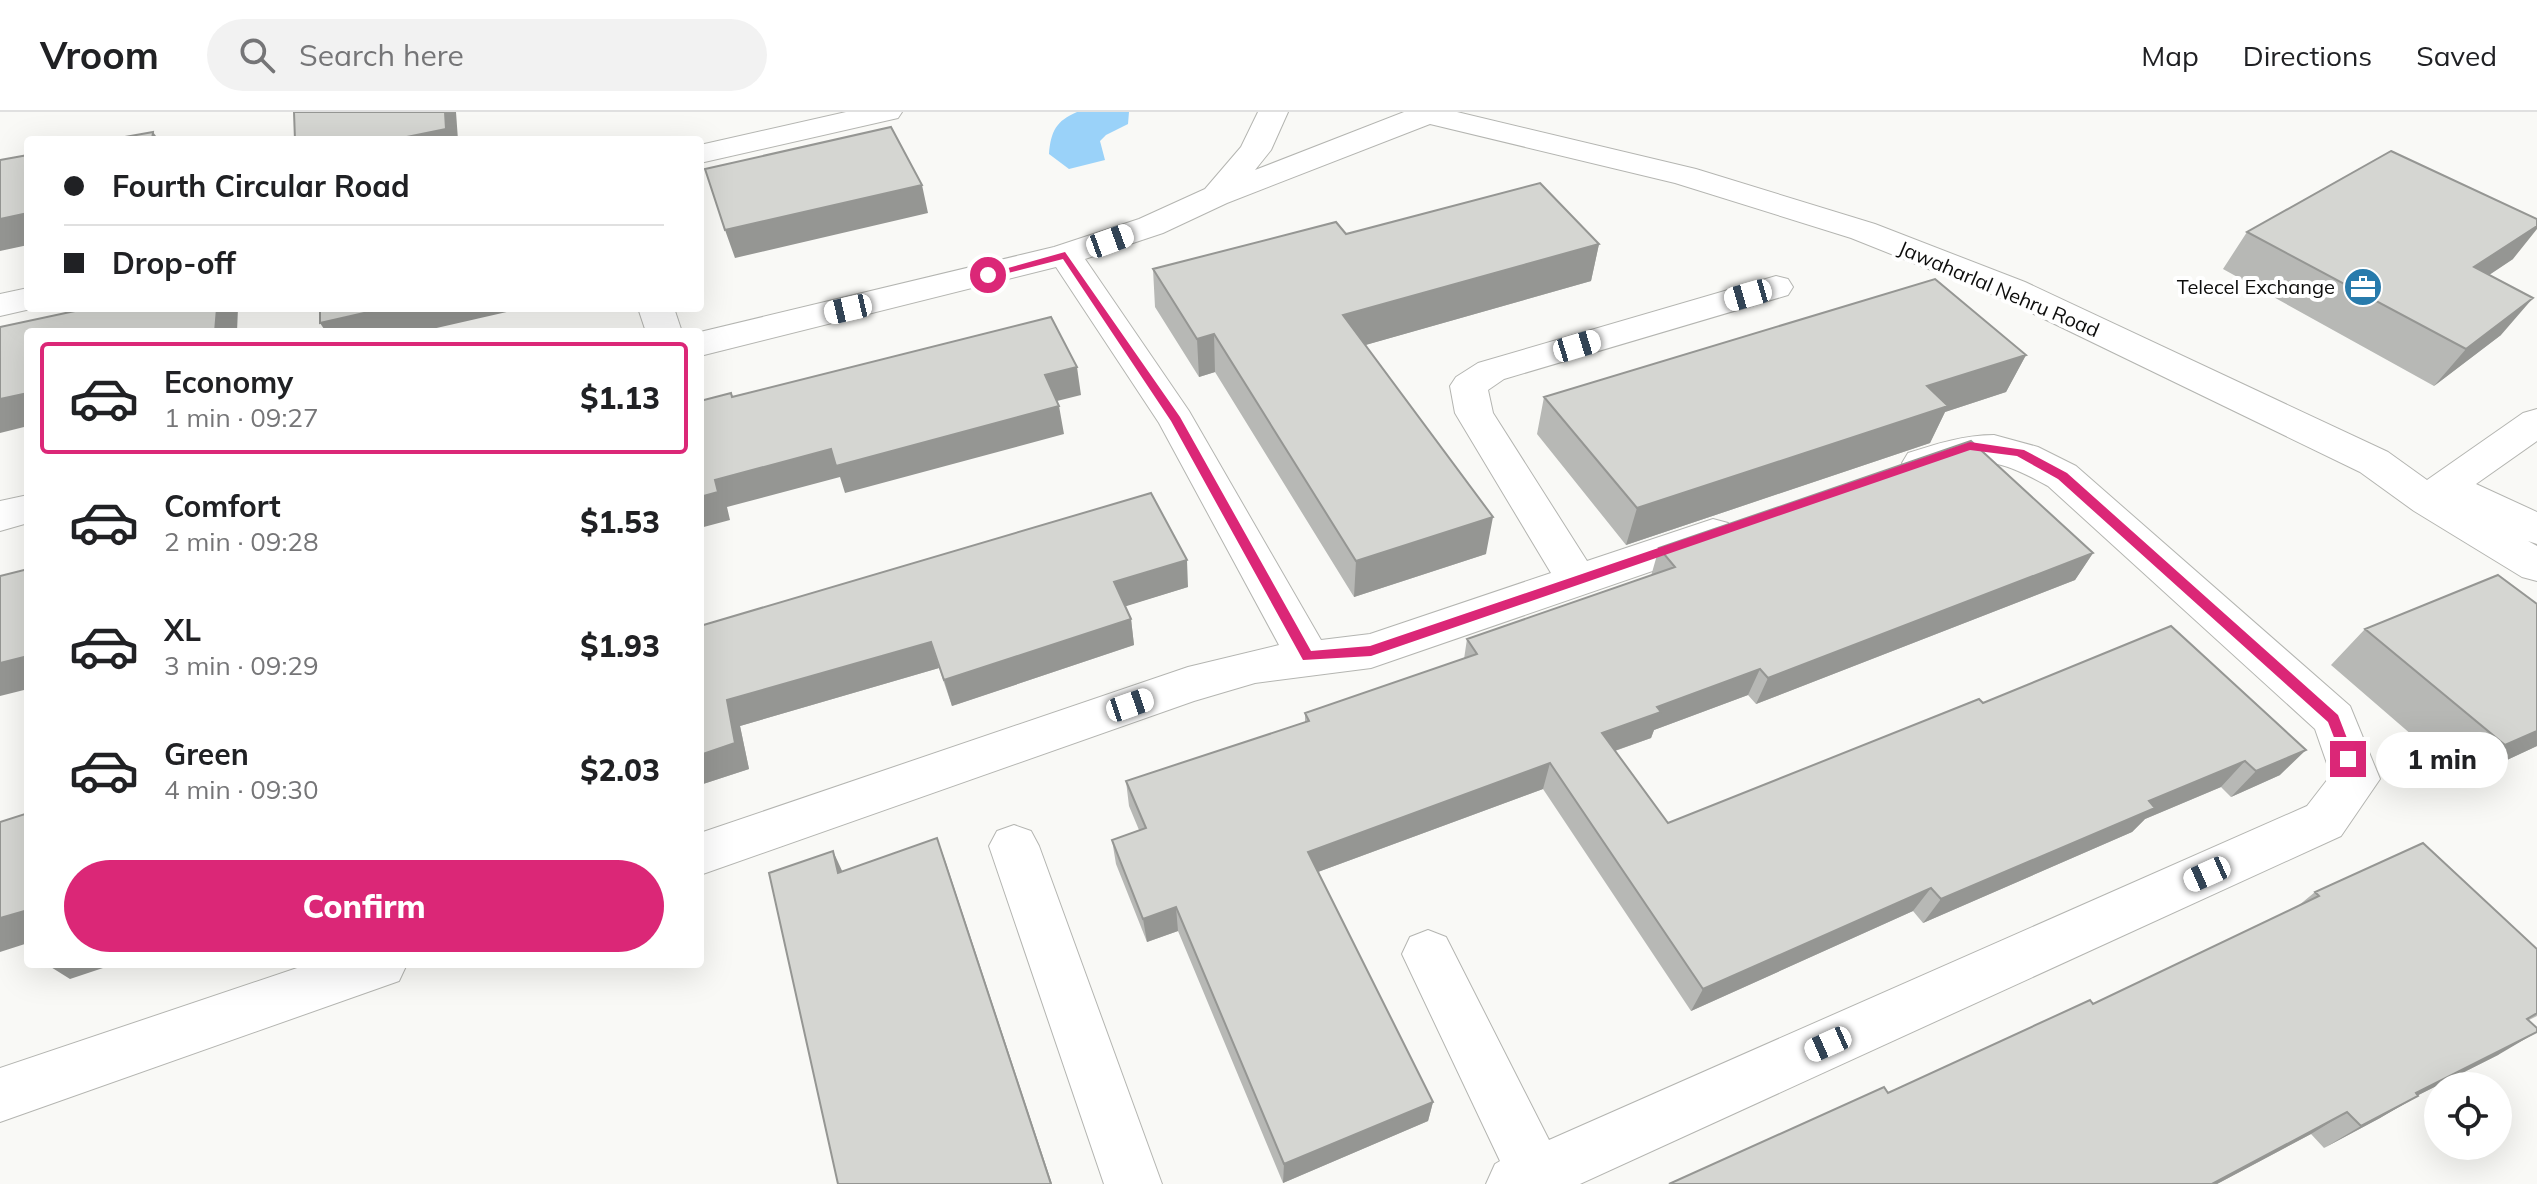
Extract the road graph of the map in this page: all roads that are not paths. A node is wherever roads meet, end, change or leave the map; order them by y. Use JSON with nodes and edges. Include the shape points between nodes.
{"nodes":[{"id":1,"x":887,"y":112,"type":"edge"},
{"id":2,"x":1273,"y":112,"type":"edge"},
{"id":3,"x":1423,"y":113,"type":"edge"},
{"id":4,"x":704,"y":153,"type":"edge"},
{"id":5,"x":1216,"y":196,"type":"junction"},
{"id":6,"x":1065,"y":255,"type":"junction"},
{"id":7,"x":1776,"y":287,"type":"dead end"},
{"id":8,"x":24,"y":300,"type":"edge"},
{"id":9,"x":0,"y":305,"type":"edge"},
{"id":10,"x":704,"y":343,"type":"edge"},
{"id":11,"x":2537,"y":422,"type":"edge"},
{"id":12,"x":1879,"y":477,"type":"edge"},
{"id":13,"x":2437,"y":493,"type":"junction"},
{"id":14,"x":24,"y":510,"type":"edge"},
{"id":15,"x":0,"y":516,"type":"edge"},
{"id":16,"x":1744,"y":524,"type":"edge"},
{"id":17,"x":2537,"y":529,"type":"edge"},
{"id":18,"x":2537,"y":566,"type":"edge"},
{"id":19,"x":1578,"y":581,"type":"junction"},
{"id":20,"x":1308,"y":657,"type":"junction"},
{"id":21,"x":1014,"y":846,"type":"dead end"},
{"id":22,"x":704,"y":853,"type":"edge"},
{"id":23,"x":1428,"y":954,"type":"dead end"},
{"id":24,"x":369,"y":968,"type":"edge"},
{"id":25,"x":0,"y":1095,"type":"edge"},
{"id":26,"x":1526,"y":1179,"type":"edge"},
{"id":27,"x":1133,"y":1184,"type":"edge"}],
"edges":[{"from":1,"to":4,"type":"street"},
{"from":2,"to":5,"type":"street","via":[[1255,150]]},
{"from":3,"to":5,"type":"street"},
{"from":3,"to":13,"type":"street","name":"Jawaharlal Nehru Road","via":[[1685,176],[1863,231],[2013,290]]},
{"from":5,"to":6,"type":"street","via":[[1151,226]]},
{"from":6,"to":10,"type":"street"},
{"from":6,"to":20,"type":"street","via":[[1176,420]]},
{"from":7,"to":19,"type":"street","via":[[1491,371],[1469,386],[1474,413]]},
{"from":8,"to":9,"type":"street"},
{"from":11,"to":13,"type":"street"},
{"from":12,"to":26,"type":"street","via":[[1970,446],[2020,453],[2062,476],[2334,719],[2356,779],[2324,821]]},
{"from":13,"to":17,"type":"street"},
{"from":13,"to":18,"type":"street","name":"Jawaharlal Nehru Road"},
{"from":14,"to":15,"type":"street"},
{"from":16,"to":19,"type":"street"},
{"from":19,"to":20,"type":"street","via":[[1371,651]]},
{"from":20,"to":22,"type":"street","via":[[1188,685]]},
{"from":21,"to":27,"type":"street"},
{"from":23,"to":26,"type":"street"},
{"from":24,"to":25,"type":"street"}]}
